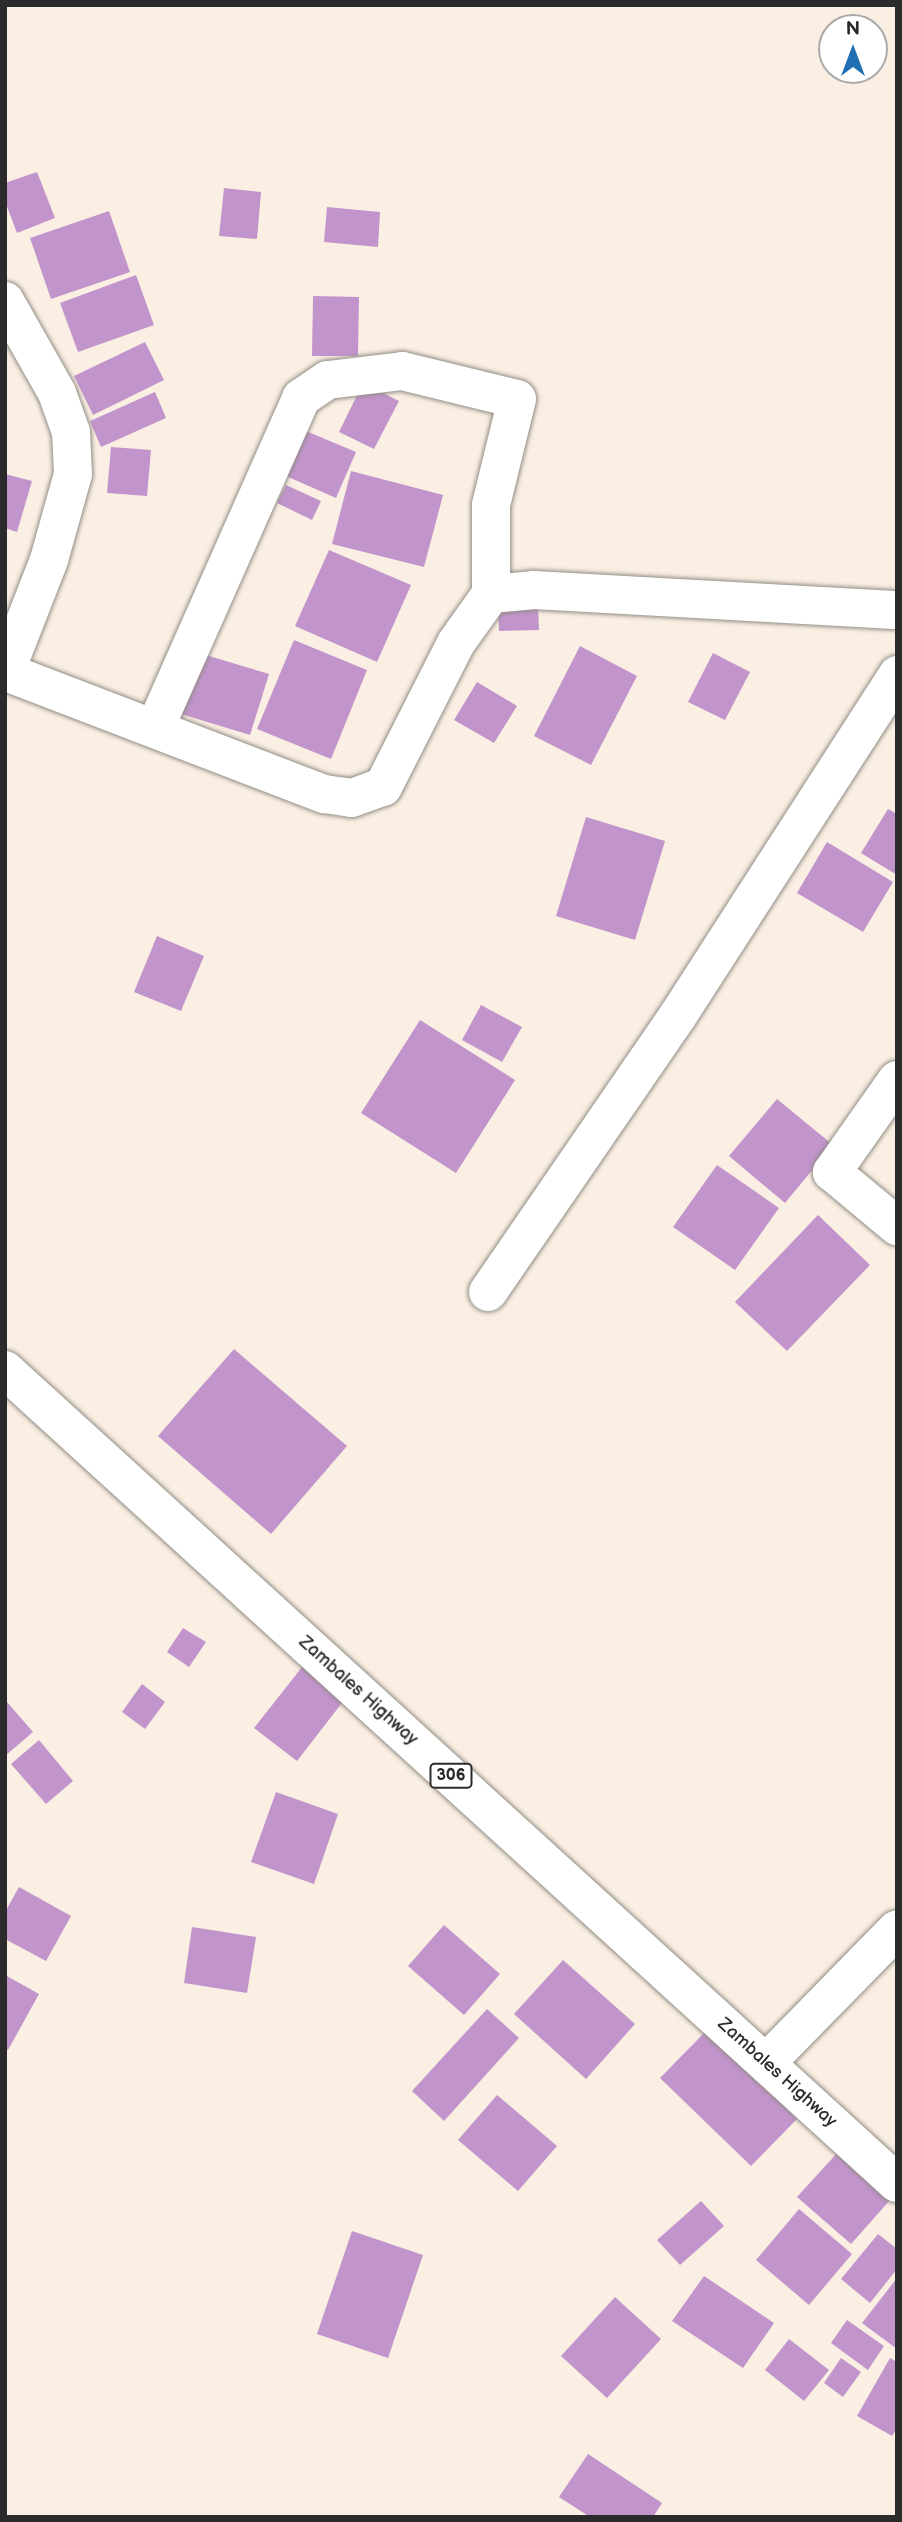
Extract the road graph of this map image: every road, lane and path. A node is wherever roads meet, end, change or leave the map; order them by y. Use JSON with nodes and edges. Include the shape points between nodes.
{"nodes":[{"id":1,"x":5,"y":301,"type":"edge"},
{"id":2,"x":491,"y":594,"type":"junction"},
{"id":3,"x":897,"y":610,"type":"edge"},
{"id":4,"x":6,"y":673,"type":"edge"},
{"id":5,"x":897,"y":675,"type":"edge"},
{"id":6,"x":155,"y":728,"type":"junction"},
{"id":7,"x":897,"y":1080,"type":"edge"},
{"id":8,"x":897,"y":1226,"type":"edge"},
{"id":9,"x":488,"y":1292,"type":"dead end"},
{"id":10,"x":5,"y":1370,"type":"edge"},
{"id":11,"x":897,"y":1929,"type":"edge"},
{"id":12,"x":766,"y":2063,"type":"junction"},
{"id":13,"x":897,"y":2182,"type":"edge"}],
"edges":[{"from":1,"to":4,"type":"street","via":[[57,393],[71,432],[73,474],[49,560]]},
{"from":2,"to":3,"type":"street","via":[[535,590]]},
{"from":2,"to":6,"type":"street","via":[[456,643],[383,787],[352,798],[324,794]]},
{"from":2,"to":6,"type":"street","via":[[491,505],[517,399],[402,371],[328,380],[301,398]]},
{"from":4,"to":6,"type":"street"},
{"from":5,"to":9,"type":"street","via":[[677,1017]]},
{"from":7,"to":8,"type":"street","via":[[832,1172]]},
{"from":10,"to":12,"type":"street","name":"Zambales Highway","number":"306"},
{"from":11,"to":12,"type":"street"},
{"from":12,"to":13,"type":"street","name":"Zambales Highway","number":"306"}]}
